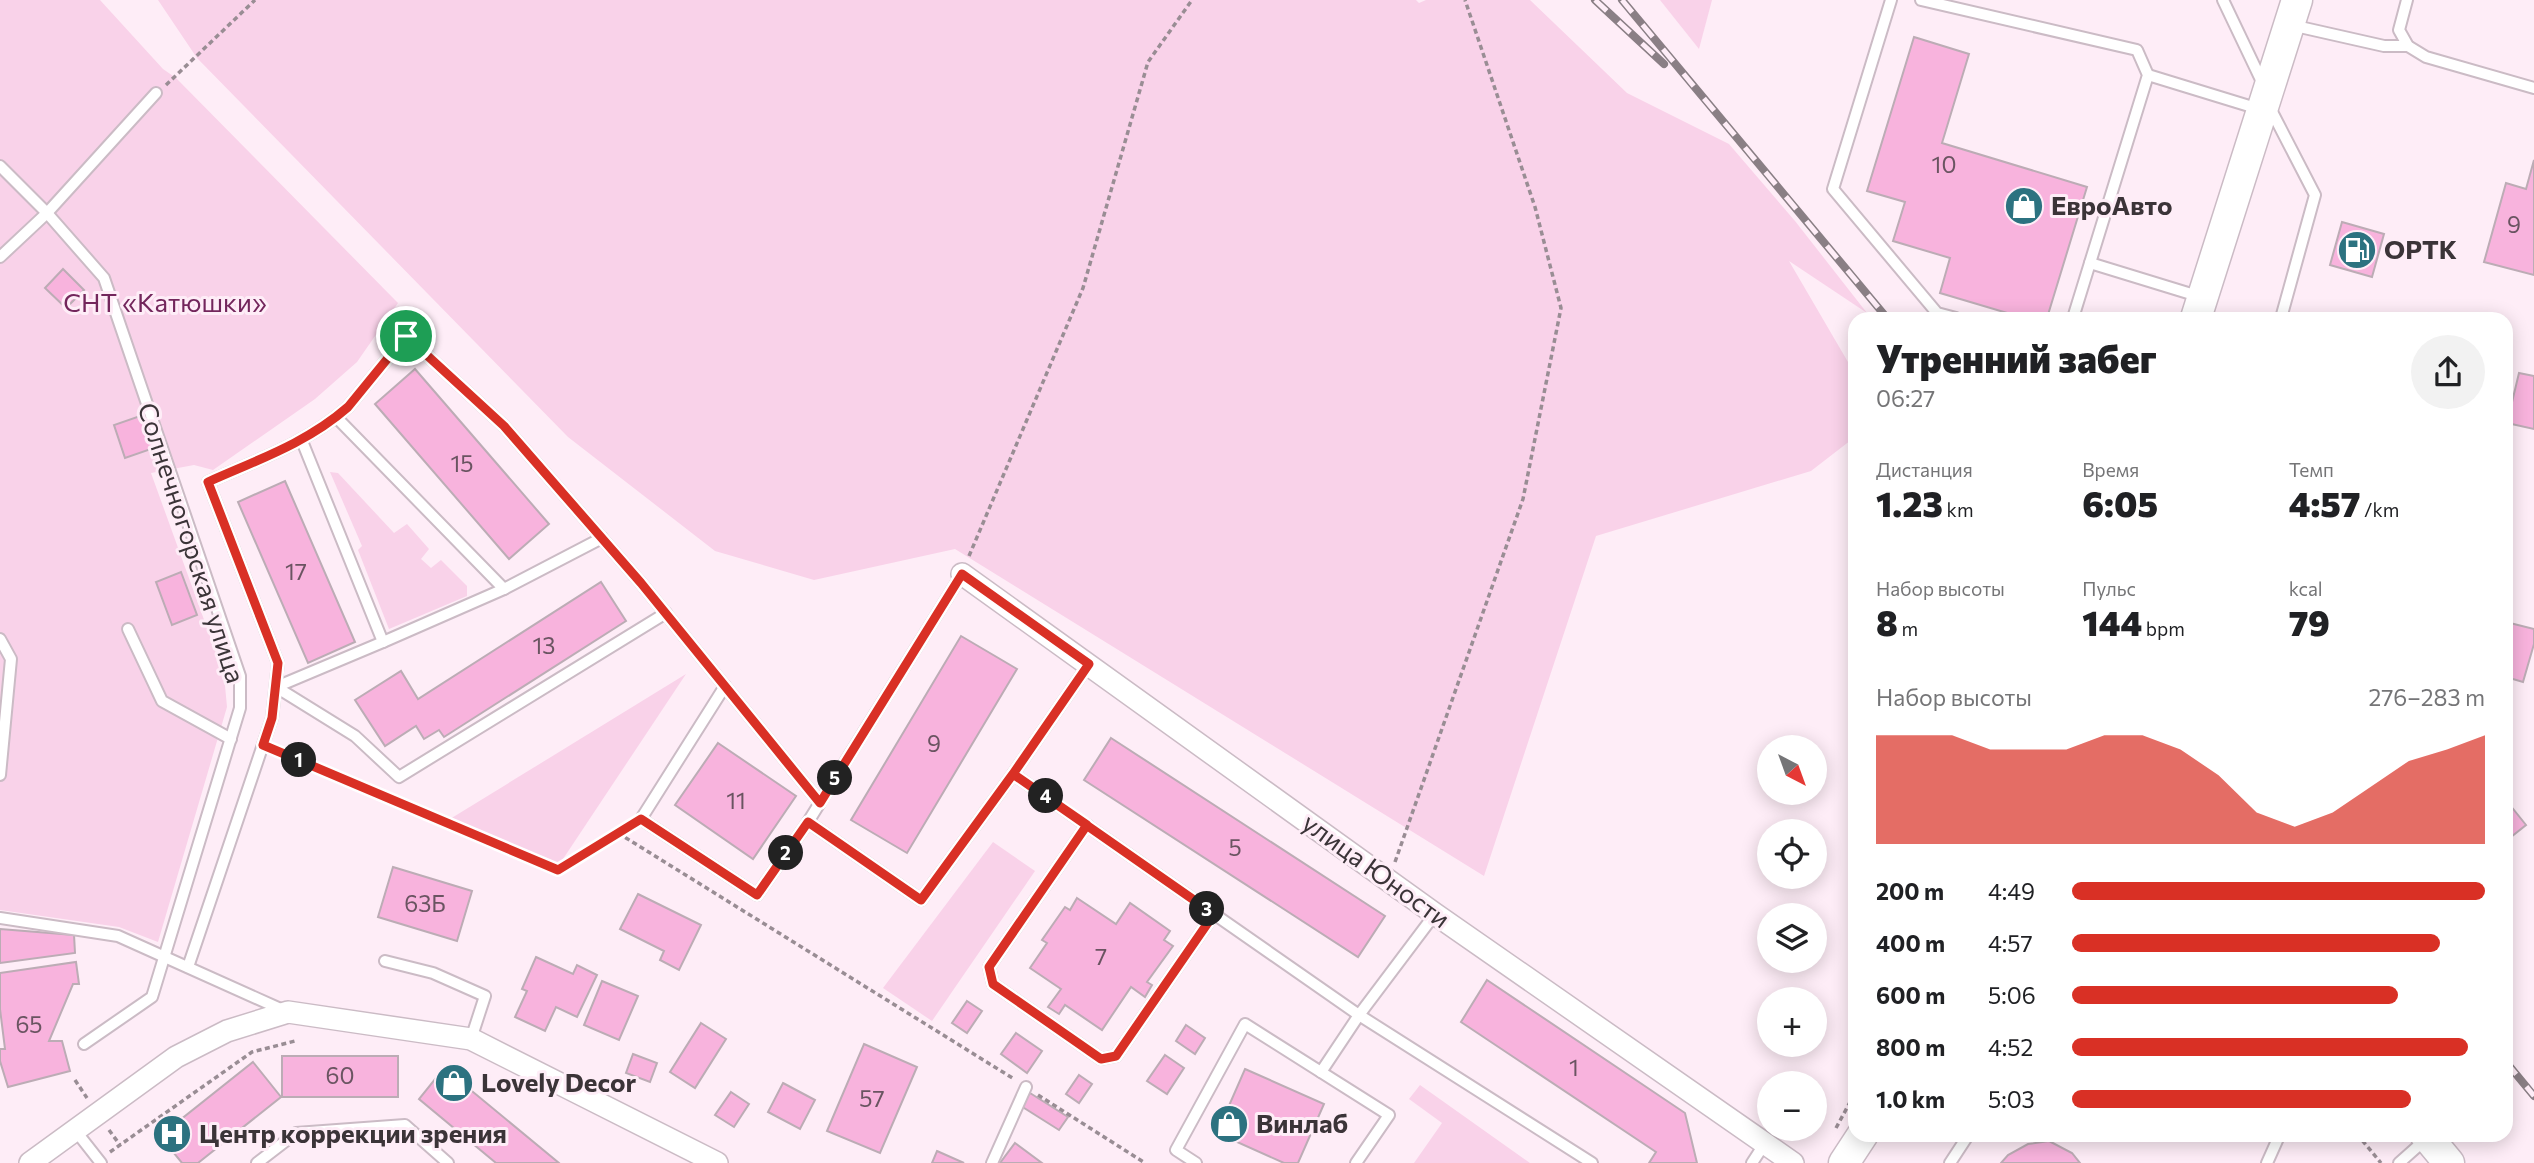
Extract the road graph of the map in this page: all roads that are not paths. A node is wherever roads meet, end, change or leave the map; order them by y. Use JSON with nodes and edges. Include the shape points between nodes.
{"nodes":[{"id":1,"x":1891,"y":0,"type":"edge"},
{"id":2,"x":1921,"y":0,"type":"edge"},
{"id":3,"x":2223,"y":0,"type":"edge"},
{"id":4,"x":2407,"y":0,"type":"edge"},
{"id":5,"x":2293,"y":12,"type":"edge"},
{"id":6,"x":2408,"y":46,"type":"junction"},
{"id":7,"x":2148,"y":75,"type":"junction"},
{"id":8,"x":2534,"y":88,"type":"edge"},
{"id":9,"x":156,"y":93,"type":"road end"},
{"id":10,"x":2266,"y":102,"type":"junction"},
{"id":11,"x":0,"y":166,"type":"edge"},
{"id":12,"x":47,"y":213,"type":"junction"},
{"id":13,"x":0,"y":257,"type":"edge"},
{"id":14,"x":2090,"y":263,"type":"junction"},
{"id":15,"x":2199,"y":308,"type":"edge"},
{"id":16,"x":1936,"y":312,"type":"edge"},
{"id":17,"x":2075,"y":312,"type":"edge"},
{"id":18,"x":2283,"y":312,"type":"edge"},
{"id":19,"x":336,"y":417,"type":"junction"},
{"id":20,"x":302,"y":441,"type":"junction"},
{"id":21,"x":602,"y":538,"type":"junction"},
{"id":22,"x":962,"y":574,"type":"joint"},
{"id":23,"x":504,"y":589,"type":"junction"},
{"id":24,"x":666,"y":613,"type":"junction"},
{"id":25,"x":128,"y":629,"type":"dead end"},
{"id":26,"x":0,"y":639,"type":"edge"},
{"id":27,"x":383,"y":642,"type":"junction"},
{"id":28,"x":1089,"y":664,"type":"junction"},
{"id":29,"x":725,"y":686,"type":"junction"},
{"id":30,"x":276,"y":687,"type":"junction"},
{"id":31,"x":231,"y":739,"type":"junction"},
{"id":32,"x":1013,"y":774,"type":"junction"},
{"id":33,"x":0,"y":775,"type":"edge"},
{"id":34,"x":820,"y":803,"type":"junction"},
{"id":35,"x":808,"y":822,"type":"junction"},
{"id":36,"x":1087,"y":825,"type":"junction"},
{"id":37,"x":1214,"y":914,"type":"junction"},
{"id":38,"x":1435,"y":914,"type":"junction"},
{"id":39,"x":0,"y":918,"type":"edge"},
{"id":40,"x":166,"y":956,"type":"junction"},
{"id":41,"x":385,"y":961,"type":"dead end"},
{"id":42,"x":188,"y":967,"type":"junction"},
{"id":43,"x":288,"y":1012,"type":"junction"},
{"id":44,"x":1359,"y":1015,"type":"junction"},
{"id":45,"x":471,"y":1039,"type":"junction"},
{"id":46,"x":84,"y":1044,"type":"dead end"},
{"id":47,"x":1321,"y":1072,"type":"junction"},
{"id":48,"x":1026,"y":1087,"type":"road end"},
{"id":49,"x":75,"y":1130,"type":"junction"},
{"id":50,"x":1964,"y":1142,"type":"edge"},
{"id":51,"x":2276,"y":1142,"type":"edge"},
{"id":52,"x":2420,"y":1142,"type":"edge"},
{"id":53,"x":2431,"y":1142,"type":"edge"},
{"id":54,"x":1765,"y":1143,"type":"junction"},
{"id":55,"x":100,"y":1162,"type":"edge"},
{"id":56,"x":30,"y":1163,"type":"edge"},
{"id":57,"x":257,"y":1163,"type":"edge"},
{"id":58,"x":448,"y":1163,"type":"edge"},
{"id":59,"x":716,"y":1163,"type":"edge"},
{"id":60,"x":992,"y":1163,"type":"edge"},
{"id":61,"x":1196,"y":1163,"type":"edge"},
{"id":62,"x":1356,"y":1163,"type":"edge"},
{"id":63,"x":1592,"y":1163,"type":"edge"},
{"id":64,"x":1752,"y":1163,"type":"edge"},
{"id":65,"x":1793,"y":1163,"type":"edge"},
{"id":66,"x":1950,"y":1163,"type":"edge"},
{"id":67,"x":2267,"y":1163,"type":"edge"},
{"id":68,"x":2399,"y":1163,"type":"edge"},
{"id":69,"x":2449,"y":1163,"type":"edge"}],
"edges":[{"from":1,"to":16,"type":"lane","via":[[1833,189]]},
{"from":2,"to":7,"type":"lane","via":[[2137,50]]},
{"from":3,"to":10,"type":"lane"},
{"from":4,"to":6,"type":"lane","via":[[2399,30]]},
{"from":5,"to":6,"type":"lane","via":[[2384,46]]},
{"from":5,"to":10,"type":"main road"},
{"from":6,"to":8,"type":"lane","via":[[2426,57]]},
{"from":7,"to":10,"type":"lane"},
{"from":7,"to":14,"type":"lane"},
{"from":9,"to":12,"type":"lane"},
{"from":10,"to":15,"type":"main road"},
{"from":10,"to":18,"type":"lane","via":[[2315,195]]},
{"from":11,"to":12,"type":"lane","name":"Солнечногорская улица"},
{"from":12,"to":13,"type":"lane"},
{"from":12,"to":31,"type":"lane","name":"Солнечногорская улица","via":[[104,278],[240,676],[240,708]]},
{"from":14,"to":15,"type":"lane"},
{"from":14,"to":17,"type":"lane"},
{"from":19,"to":20,"type":"lane"},
{"from":19,"to":21,"type":"lane","via":[[406,336],[504,426]]},
{"from":19,"to":23,"type":"lane"},
{"from":20,"to":27,"type":"lane"},
{"from":20,"to":30,"type":"lane","via":[[208,482],[278,663]]},
{"from":21,"to":23,"type":"lane"},
{"from":21,"to":24,"type":"lane"},
{"from":22,"to":28,"type":"street","name":"улица Юности"},
{"from":22,"to":34,"type":"lane"},
{"from":23,"to":27,"type":"lane"},
{"from":24,"to":29,"type":"lane"},
{"from":24,"to":30,"type":"lane","via":[[399,776],[355,736]]},
{"from":25,"to":31,"type":"lane","via":[[162,701]]},
{"from":26,"to":33,"type":"lane","via":[[11,659]]},
{"from":27,"to":30,"type":"lane"},
{"from":28,"to":32,"type":"lane"},
{"from":28,"to":38,"type":"street","name":"улица Юности"},
{"from":29,"to":34,"type":"lane"},
{"from":29,"to":35,"type":"lane","via":[[641,819],[757,895]]},
{"from":30,"to":42,"type":"lane","via":[[272,718]]},
{"from":31,"to":40,"type":"lane","name":"Солнечногорская улица"},
{"from":32,"to":35,"type":"lane","via":[[921,900]]},
{"from":32,"to":36,"type":"lane"},
{"from":34,"to":35,"type":"lane"},
{"from":36,"to":37,"type":"lane"},
{"from":36,"to":37,"type":"lane","via":[[989,967],[993,984],[1003,992],[1101,1059],[1116,1056]]},
{"from":37,"to":44,"type":"lane"},
{"from":38,"to":44,"type":"lane"},
{"from":38,"to":54,"type":"street","name":"улица Юности"},
{"from":39,"to":40,"type":"lane","via":[[118,936]]},
{"from":40,"to":42,"type":"lane"},
{"from":40,"to":46,"type":"lane","name":"Солнечногорская улица","via":[[152,997]]},
{"from":41,"to":45,"type":"lane","via":[[433,973],[485,996]]},
{"from":42,"to":43,"type":"lane"},
{"from":43,"to":45,"type":"street"},
{"from":43,"to":49,"type":"street","via":[[228,1031],[176,1057]]},
{"from":44,"to":47,"type":"lane"},
{"from":44,"to":63,"type":"lane"},
{"from":45,"to":59,"type":"street"},
{"from":47,"to":61,"type":"lane","via":[[1245,1024],[1176,1150]]},
{"from":47,"to":62,"type":"lane","via":[[1389,1115]]},
{"from":48,"to":60,"type":"lane"},
{"from":49,"to":55,"type":"lane"},
{"from":49,"to":56,"type":"street"},
{"from":50,"to":66,"type":"lane"},
{"from":51,"to":67,"type":"lane"},
{"from":52,"to":68,"type":"lane"},
{"from":53,"to":69,"type":"main road"},
{"from":54,"to":64,"type":"lane"},
{"from":54,"to":65,"type":"street","name":"улица Юности"},
{"from":57,"to":58,"type":"lane","via":[[296,1133],[405,1125]]}]}
